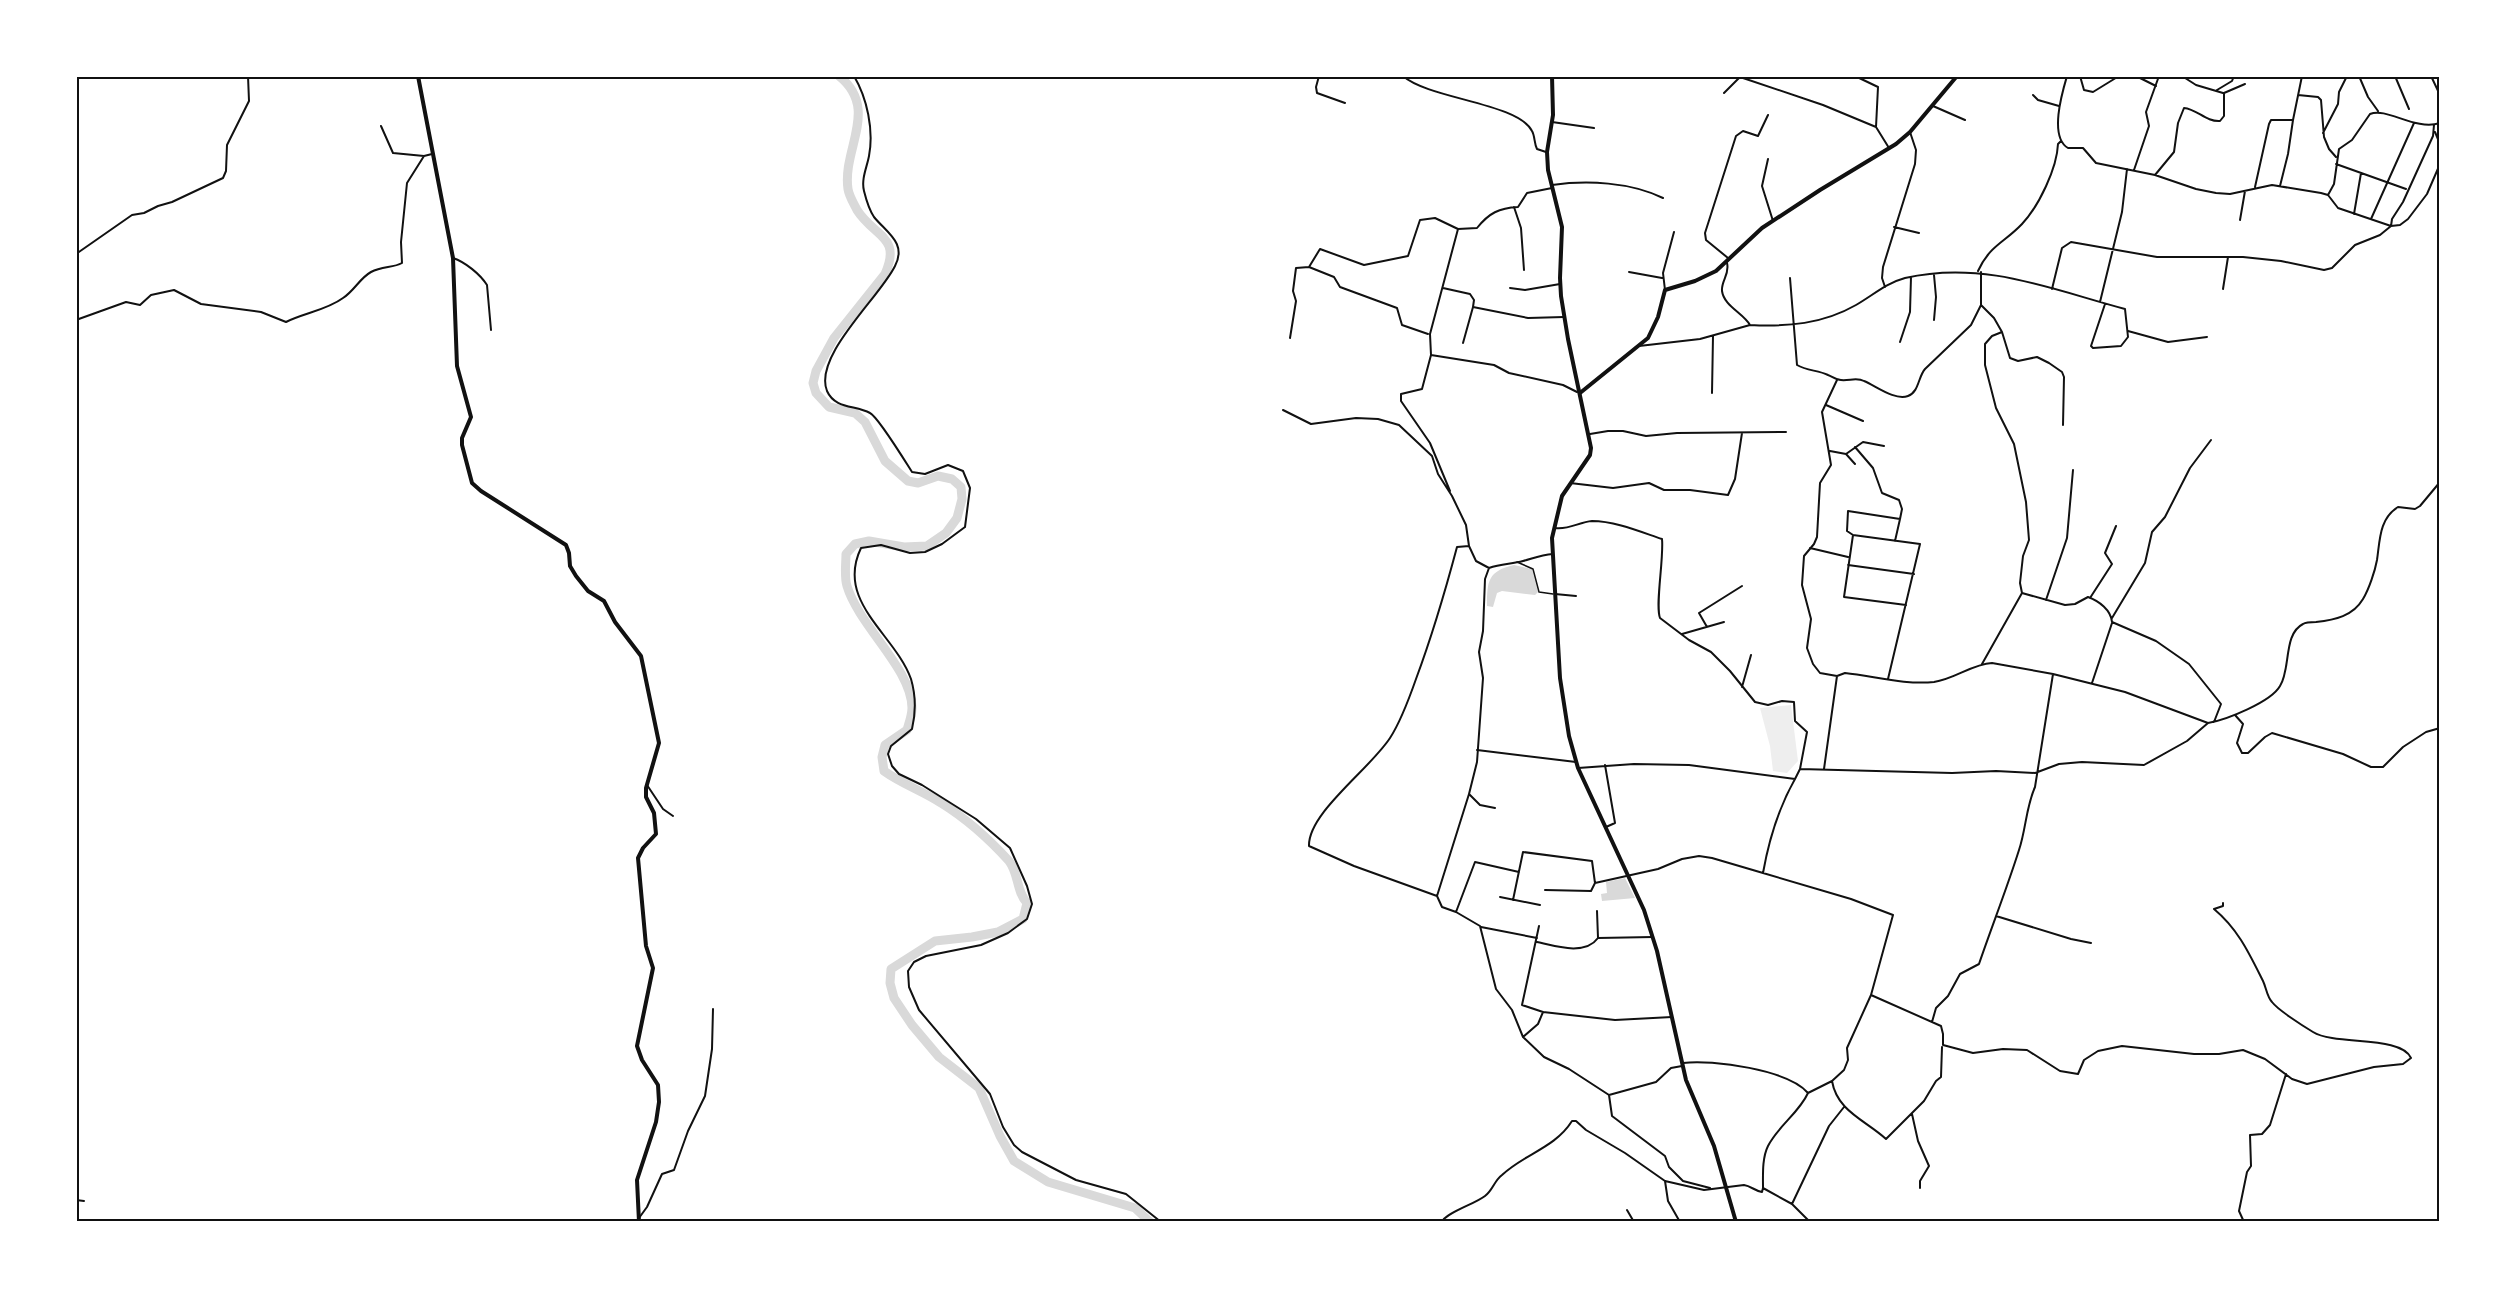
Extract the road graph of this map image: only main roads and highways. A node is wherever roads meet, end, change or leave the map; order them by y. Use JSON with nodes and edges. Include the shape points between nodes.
{"nodes":[{"id":1,"x":418,"y":76,"type":"edge"},
{"id":2,"x":1552,"y":76,"type":"edge"},
{"id":3,"x":1957,"y":76,"type":"edge"},
{"id":4,"x":1580,"y":393,"type":"junction"},
{"id":5,"x":639,"y":1220,"type":"edge"},
{"id":6,"x":1736,"y":1221,"type":"edge"}],
"edges":[{"from":1,"to":5,"type":"main road","via":[[453,258],[457,366],[471,417],[462,442],[472,483],[566,545],[576,576],[588,591],[604,601],[641,656],[659,743],[646,793],[654,813],[656,834],[640,853],[638,873],[646,946],[653,968],[637,1046],[658,1085],[659,1102],[637,1180]]},
{"from":2,"to":4,"type":"main road","via":[[1548,170],[1562,227],[1560,284]]},
{"from":3,"to":4,"type":"main road","via":[[1911,132],[1773,221],[1729,261],[1695,281],[1665,290],[1648,338]]},
{"from":4,"to":6,"type":"main road","via":[[1590,434],[1590,455],[1562,496],[1552,555],[1560,678],[1569,736],[1578,768],[1644,910],[1681,1064],[1714,1146]]}]}
